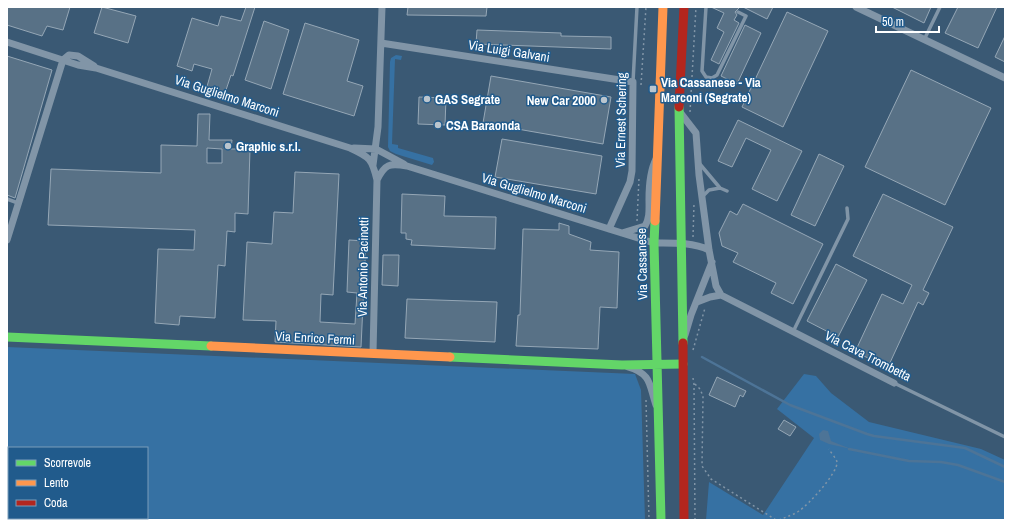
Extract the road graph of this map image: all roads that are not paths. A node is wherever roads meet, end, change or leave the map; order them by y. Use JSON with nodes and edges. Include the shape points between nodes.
{"nodes":[{"id":1,"x":382,"y":7,"type":"edge"},
{"id":2,"x":637,"y":7,"type":"edge"},
{"id":3,"x":663,"y":7,"type":"edge"},
{"id":4,"x":684,"y":7,"type":"edge"},
{"id":5,"x":706,"y":7,"type":"edge"},
{"id":6,"x":856,"y":7,"type":"edge"},
{"id":7,"x":940,"y":7,"type":"edge"},
{"id":8,"x":738,"y":12,"type":"dead end"},
{"id":9,"x":924,"y":40,"type":"junction"},
{"id":10,"x":7,"y":42,"type":"edge"},
{"id":11,"x":381,"y":43,"type":"junction"},
{"id":12,"x":63,"y":60,"type":"junction"},
{"id":13,"x":1005,"y":78,"type":"edge"},
{"id":14,"x":633,"y":82,"type":"junction"},
{"id":15,"x":679,"y":111,"type":"junction"},
{"id":16,"x":350,"y":148,"type":"junction"},
{"id":17,"x":376,"y":149,"type":"junction"},
{"id":18,"x":658,"y":155,"type":"junction"},
{"id":19,"x":698,"y":163,"type":"junction"},
{"id":20,"x":373,"y":165,"type":"junction"},
{"id":21,"x":407,"y":166,"type":"junction"},
{"id":22,"x":377,"y":180,"type":"junction"},
{"id":23,"x":720,"y":188,"type":"junction"},
{"id":24,"x":727,"y":191,"type":"dead end"},
{"id":25,"x":702,"y":197,"type":"junction"},
{"id":26,"x":7,"y":199,"type":"edge"},
{"id":27,"x":18,"y":203,"type":"junction"},
{"id":28,"x":847,"y":208,"type":"dead end"},
{"id":29,"x":609,"y":229,"type":"junction"},
{"id":30,"x":622,"y":233,"type":"junction"},
{"id":31,"x":7,"y":240,"type":"edge"},
{"id":32,"x":654,"y":243,"type":"junction"},
{"id":33,"x":682,"y":244,"type":"junction"},
{"id":34,"x":709,"y":250,"type":"junction"},
{"id":35,"x":712,"y":262,"type":"junction"},
{"id":36,"x":721,"y":295,"type":"junction"},
{"id":37,"x":697,"y":302,"type":"junction"},
{"id":38,"x":793,"y":332,"type":"junction"},
{"id":39,"x":7,"y":337,"type":"edge"},
{"id":40,"x":683,"y":342,"type":"junction"},
{"id":41,"x":373,"y":353,"type":"junction"},
{"id":42,"x":658,"y":364,"type":"junction"},
{"id":43,"x":683,"y":364,"type":"junction"},
{"id":44,"x":622,"y":365,"type":"junction"},
{"id":45,"x":894,"y":383,"type":"joint"},
{"id":46,"x":659,"y":414,"type":"junction"},
{"id":47,"x":1005,"y":437,"type":"edge"},
{"id":48,"x":661,"y":520,"type":"edge"},
{"id":49,"x":684,"y":520,"type":"edge"}],
"edges":[{"from":1,"to":11,"type":"street"},
{"from":2,"to":14,"type":"lane","name":"Via Ernest Schering"},
{"from":3,"to":18,"type":"main road","name":"Via Cassanese"},
{"from":4,"to":15,"type":"main road"},
{"from":5,"to":8,"type":"lane","via":[[702,71],[706,77],[712,78],[717,75],[746,16]]},
{"from":6,"to":9,"type":"street"},
{"from":7,"to":9,"type":"lane"},
{"from":9,"to":13,"type":"street"},
{"from":10,"to":12,"type":"street","name":"Via Guglielmo Marconi"},
{"from":11,"to":14,"type":"street","name":"Via Luigi Galvani"},
{"from":11,"to":17,"type":"street"},
{"from":12,"to":16,"type":"street","name":"Via Guglielmo Marconi","via":[[96,68]]},
{"from":12,"to":27,"type":"street"},
{"from":14,"to":29,"type":"street","name":"Via Ernest Schering","via":[[632,171],[630,182]]},
{"from":15,"to":19,"type":"street","via":[[696,133]]},
{"from":15,"to":33,"type":"main road"},
{"from":16,"to":17,"type":"street","name":"Via Guglielmo Marconi"},
{"from":16,"to":20,"type":"street","name":"Via Guglielmo Marconi","via":[[364,154]]},
{"from":17,"to":20,"type":"street"},
{"from":17,"to":21,"type":"street","name":"Via Guglielmo Marconi"},
{"from":18,"to":30,"type":"street","via":[[651,168],[648,220],[645,226]]},
{"from":18,"to":32,"type":"main road","name":"Via Cassanese"},
{"from":19,"to":23,"type":"lane"},
{"from":19,"to":25,"type":"street"},
{"from":20,"to":22,"type":"street"},
{"from":21,"to":22,"type":"street","name":"Via Guglielmo Marconi","via":[[386,166]]},
{"from":21,"to":29,"type":"street","name":"Via Guglielmo Marconi"},
{"from":22,"to":41,"type":"street","name":"Via Antonio Pacinotti"},
{"from":23,"to":24,"type":"lane"},
{"from":23,"to":25,"type":"lane","via":[[709,190]]},
{"from":25,"to":34,"type":"street"},
{"from":26,"to":27,"type":"lane"},
{"from":27,"to":31,"type":"street"},
{"from":28,"to":38,"type":"lane","via":[[848,219]]},
{"from":29,"to":30,"type":"street","name":"Via Guglielmo Marconi"},
{"from":30,"to":32,"type":"street","name":"Via Guglielmo Marconi"},
{"from":32,"to":33,"type":"street","name":"Via Guglielmo Marconi"},
{"from":32,"to":42,"type":"main road","name":"Via Cassanese"},
{"from":33,"to":34,"type":"street","name":"Via Guglielmo Marconi"},
{"from":33,"to":40,"type":"main road"},
{"from":34,"to":35,"type":"street"},
{"from":35,"to":36,"type":"street","via":[[716,286]]},
{"from":35,"to":37,"type":"street"},
{"from":36,"to":37,"type":"street"},
{"from":36,"to":38,"type":"street","name":"Via Cava Trombetta"},
{"from":37,"to":40,"type":"street"},
{"from":38,"to":45,"type":"street","name":"Via Cava Trombetta"},
{"from":39,"to":41,"type":"main road","name":"Via Enrico Fermi"},
{"from":40,"to":43,"type":"main road"},
{"from":41,"to":44,"type":"main road","name":"Via Enrico Fermi"},
{"from":42,"to":43,"type":"main road","name":"Via Enrico Fermi"},
{"from":42,"to":44,"type":"main road","name":"Via Enrico Fermi"},
{"from":42,"to":46,"type":"main road","name":"Via Cassanese"},
{"from":43,"to":49,"type":"main road"},
{"from":44,"to":46,"type":"street","name":"Via Enrico Fermi","via":[[638,370],[648,380]]},
{"from":45,"to":47,"type":"lane","name":"Via Cava Trombetta"},
{"from":46,"to":48,"type":"main road","name":"Via Cassanese"}]}
